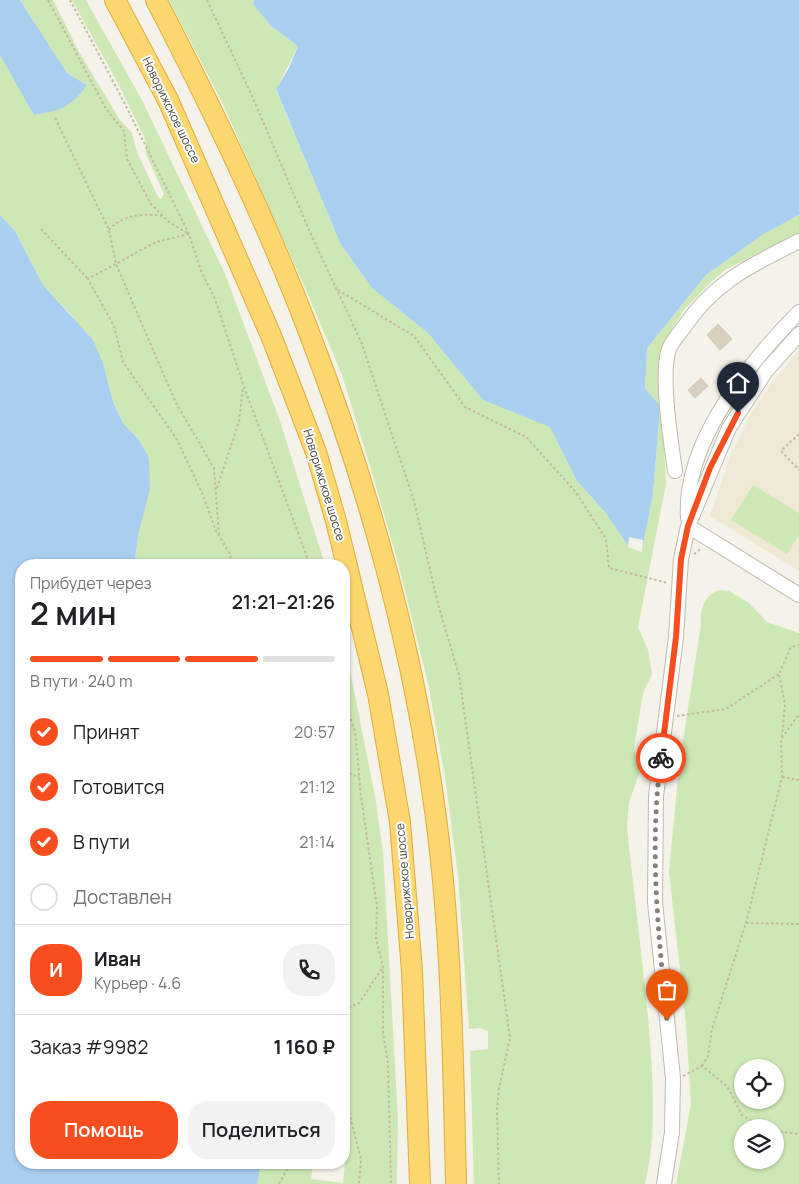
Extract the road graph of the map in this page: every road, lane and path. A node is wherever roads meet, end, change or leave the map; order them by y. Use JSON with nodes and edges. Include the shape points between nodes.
{"nodes":[{"id":1,"x":48,"y":0,"type":"edge"},
{"id":2,"x":70,"y":0,"type":"edge"},
{"id":3,"x":115,"y":0,"type":"edge"},
{"id":4,"x":156,"y":0,"type":"edge"},
{"id":5,"x":207,"y":0,"type":"edge"},
{"id":6,"x":55,"y":118,"type":"dead end"},
{"id":7,"x":162,"y":216,"type":"junction"},
{"id":8,"x":42,"y":229,"type":"dead end"},
{"id":9,"x":109,"y":230,"type":"junction"},
{"id":10,"x":189,"y":234,"type":"junction"},
{"id":11,"x":799,"y":241,"type":"edge"},
{"id":12,"x":116,"y":264,"type":"junction"},
{"id":13,"x":88,"y":279,"type":"junction"},
{"id":14,"x":338,"y":290,"type":"junction"},
{"id":15,"x":799,"y":312,"type":"edge"},
{"id":16,"x":799,"y":334,"type":"edge"},
{"id":17,"x":243,"y":384,"type":"junction"},
{"id":18,"x":799,"y":434,"type":"edge"},
{"id":19,"x":799,"y":470,"type":"edge"},
{"id":20,"x":675,"y":471,"type":"dead end"},
{"id":21,"x":216,"y":490,"type":"junction"},
{"id":22,"x":688,"y":526,"type":"junction"},
{"id":23,"x":219,"y":536,"type":"junction"},
{"id":24,"x":704,"y":548,"type":"dead end"},
{"id":25,"x":692,"y":557,"type":"dead end"},
{"id":26,"x":231,"y":559,"type":"edge"},
{"id":27,"x":306,"y":559,"type":"edge"},
{"id":28,"x":345,"y":559,"type":"edge"},
{"id":29,"x":350,"y":579,"type":"edge"},
{"id":30,"x":679,"y":586,"type":"junction"},
{"id":31,"x":799,"y":595,"type":"edge"},
{"id":32,"x":799,"y":645,"type":"edge"},
{"id":33,"x":779,"y":674,"type":"junction"},
{"id":34,"x":799,"y":714,"type":"edge"},
{"id":35,"x":676,"y":716,"type":"dead end"},
{"id":36,"x":350,"y":717,"type":"edge"},
{"id":37,"x":781,"y":739,"type":"junction"},
{"id":38,"x":350,"y":774,"type":"edge"},
{"id":39,"x":359,"y":777,"type":"junction"},
{"id":40,"x":782,"y":777,"type":"junction"},
{"id":41,"x":799,"y":780,"type":"edge"},
{"id":42,"x":746,"y":924,"type":"junction"},
{"id":43,"x":799,"y":924,"type":"edge"},
{"id":44,"x":383,"y":966,"type":"junction"},
{"id":45,"x":350,"y":1007,"type":"edge"},
{"id":46,"x":702,"y":1066,"type":"junction"},
{"id":47,"x":682,"y":1076,"type":"dead end"},
{"id":48,"x":350,"y":1117,"type":"edge"},
{"id":49,"x":748,"y":1119,"type":"edge"},
{"id":50,"x":784,"y":1132,"type":"edge"},
{"id":51,"x":799,"y":1134,"type":"edge"},
{"id":52,"x":287,"y":1169,"type":"edge"},
{"id":53,"x":668,"y":1183,"type":"edge"},
{"id":54,"x":279,"y":1184,"type":"edge"},
{"id":55,"x":358,"y":1184,"type":"edge"},
{"id":56,"x":391,"y":1184,"type":"edge"},
{"id":57,"x":420,"y":1184,"type":"edge"},
{"id":58,"x":456,"y":1184,"type":"edge"},
{"id":59,"x":499,"y":1184,"type":"edge"}],
"edges":[{"from":1,"to":7,"type":"path","via":[[106,109],[124,131],[127,159],[151,204]]},
{"from":2,"to":10,"type":"path"},
{"from":3,"to":28,"type":"highway","name":"Новорижское шоссе","via":[[168,100],[246,275],[316,452]]},
{"from":4,"to":58,"type":"highway","via":[[199,82],[307,325],[350,449],[397,615],[425,752],[444,889]]},
{"from":5,"to":14,"type":"path"},
{"from":6,"to":9,"type":"path"},
{"from":7,"to":9,"type":"path","via":[[130,217],[115,222]]},
{"from":7,"to":10,"type":"path"},
{"from":8,"to":13,"type":"path"},
{"from":9,"to":12,"type":"path"},
{"from":10,"to":12,"type":"path","via":[[156,242]]},
{"from":10,"to":17,"type":"path","via":[[201,271],[216,299]]},
{"from":11,"to":20,"type":"street","via":[[754,263],[717,288],[670,348],[666,370]]},
{"from":12,"to":13,"type":"path"},
{"from":12,"to":21,"type":"path","via":[[176,403],[214,468]]},
{"from":13,"to":23,"type":"path","via":[[114,326],[123,362],[176,438]]},
{"from":14,"to":30,"type":"path","via":[[414,336],[465,407],[526,437],[574,491],[606,539],[609,568]]},
{"from":14,"to":59,"type":"path","via":[[362,344],[414,500],[438,604],[459,675],[510,1038],[497,1110]]},
{"from":15,"to":22,"type":"street","via":[[754,360],[714,420],[695,465],[687,504]]},
{"from":16,"to":22,"type":"street","via":[[766,371],[729,428]]},
{"from":17,"to":21,"type":"path","via":[[239,422]]},
{"from":17,"to":27,"type":"path"},
{"from":18,"to":19,"type":"path","via":[[781,452]]},
{"from":21,"to":23,"type":"path"},
{"from":22,"to":30,"type":"street"},
{"from":22,"to":31,"type":"street"},
{"from":23,"to":26,"type":"path"},
{"from":24,"to":25,"type":"path","via":[[697,550]]},
{"from":29,"to":57,"type":"highway","name":"Новорижское шоссе","via":[[378,694],[400,822],[412,971]]},
{"from":30,"to":53,"type":"street","via":[[676,637],[656,796],[655,902],[673,1078]]},
{"from":32,"to":33,"type":"path","via":[[791,647]]},
{"from":33,"to":35,"type":"path","via":[[726,709]]},
{"from":33,"to":37,"type":"path","via":[[784,704]]},
{"from":34,"to":37,"type":"path"},
{"from":36,"to":39,"type":"path","via":[[355,731]]},
{"from":37,"to":40,"type":"path"},
{"from":38,"to":39,"type":"path"},
{"from":39,"to":44,"type":"path","via":[[377,908],[376,938]]},
{"from":40,"to":41,"type":"path"},
{"from":40,"to":42,"type":"path"},
{"from":42,"to":43,"type":"path"},
{"from":42,"to":46,"type":"path","via":[[712,1029],[708,1056]]},
{"from":44,"to":45,"type":"path","via":[[359,1003]]},
{"from":44,"to":56,"type":"path"},
{"from":46,"to":47,"type":"path"},
{"from":46,"to":49,"type":"path","via":[[727,1086],[742,1115]]},
{"from":48,"to":55,"type":"path","via":[[360,1159]]},
{"from":50,"to":51,"type":"path"},
{"from":52,"to":54,"type":"path"}]}
